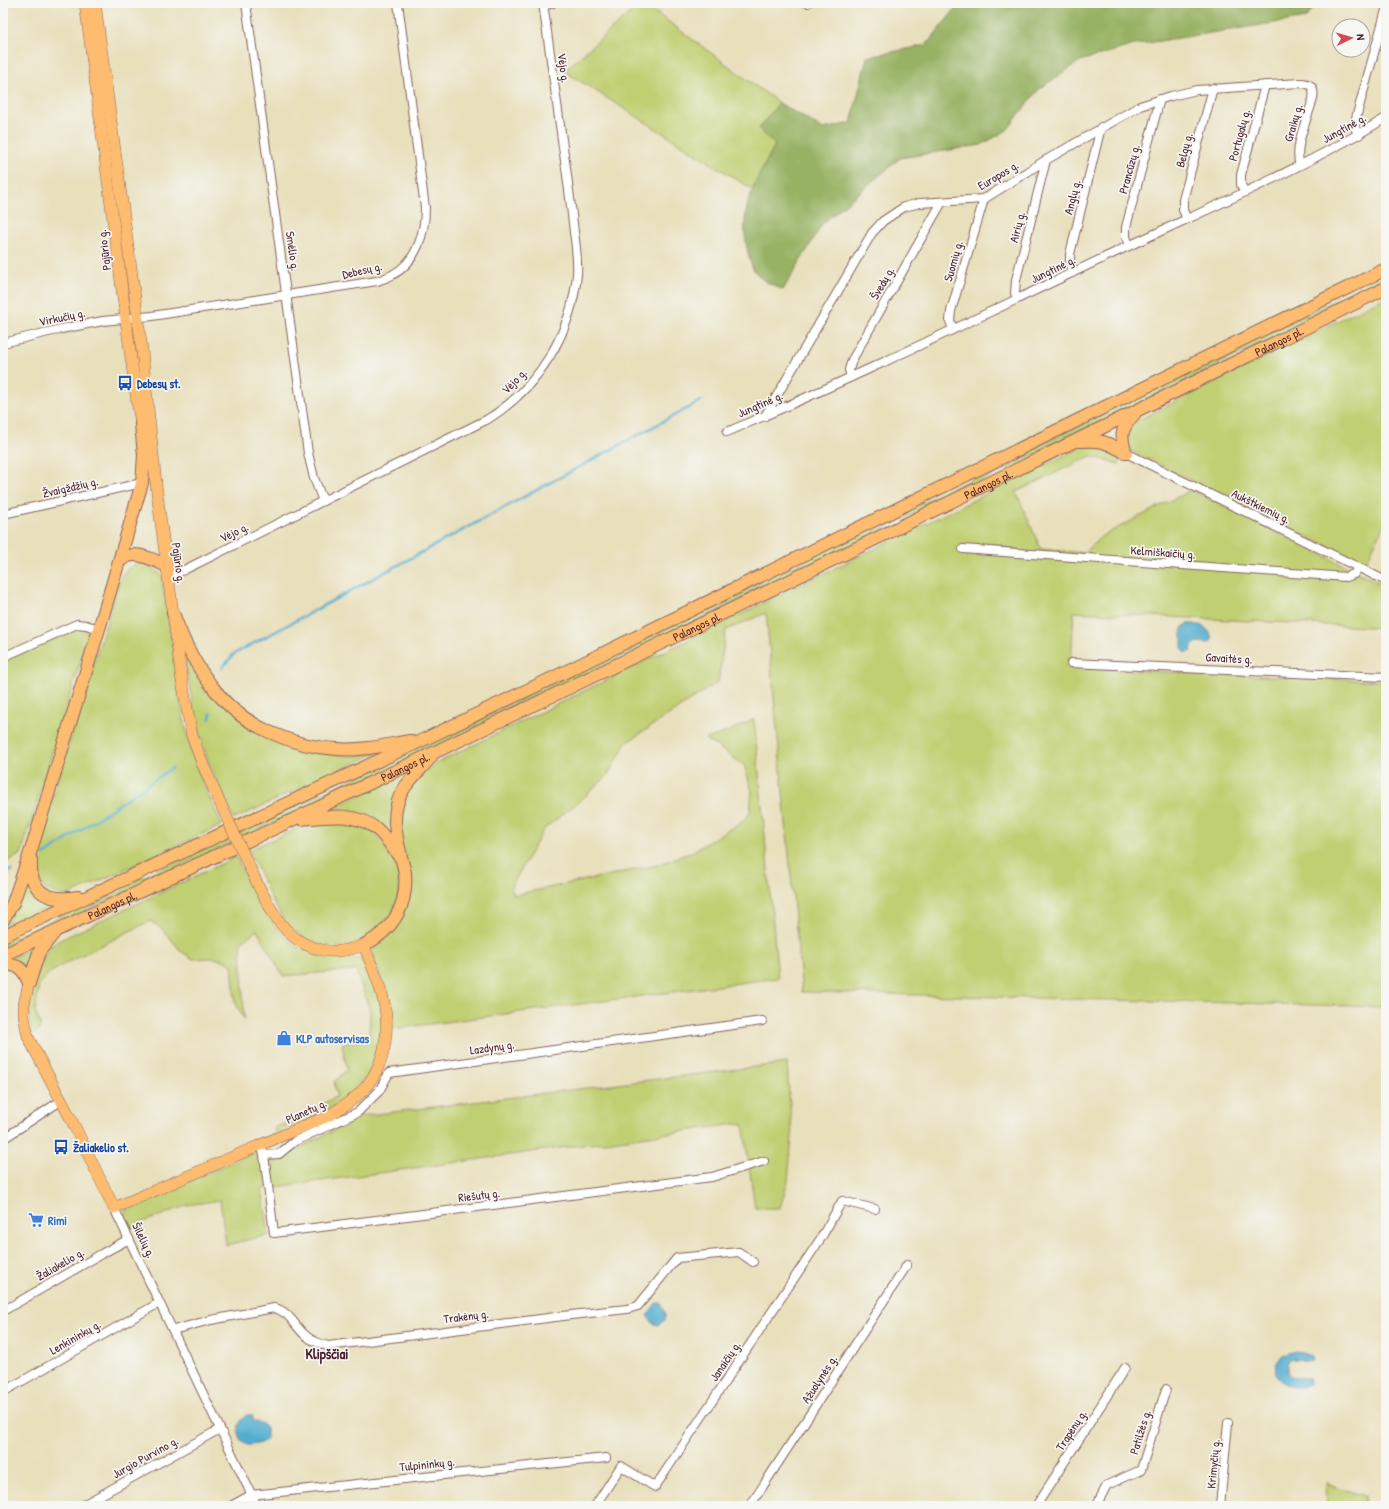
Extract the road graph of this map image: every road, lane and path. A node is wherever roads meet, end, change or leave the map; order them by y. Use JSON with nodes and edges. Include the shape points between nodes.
{"nodes":[{"id":1,"x":84,"y":3,"type":"edge"},
{"id":2,"x":95,"y":3,"type":"edge"},
{"id":3,"x":246,"y":3,"type":"edge"},
{"id":4,"x":398,"y":3,"type":"edge"},
{"id":5,"x":553,"y":3,"type":"edge"},
{"id":6,"x":543,"y":5,"type":"edge"},
{"id":7,"x":1386,"y":10,"type":"edge"},
{"id":8,"x":1265,"y":85,"type":"junction"},
{"id":9,"x":1312,"y":87,"type":"joint"},
{"id":10,"x":1213,"y":88,"type":"junction"},
{"id":11,"x":1160,"y":99,"type":"junction"},
{"id":12,"x":1386,"y":118,"type":"edge"},
{"id":13,"x":1101,"y":127,"type":"junction"},
{"id":14,"x":1359,"y":135,"type":"junction"},
{"id":15,"x":1046,"y":160,"type":"junction"},
{"id":16,"x":1300,"y":165,"type":"junction"},
{"id":17,"x":1244,"y":192,"type":"junction"},
{"id":18,"x":984,"y":199,"type":"junction"},
{"id":19,"x":942,"y":202,"type":"junction"},
{"id":20,"x":1187,"y":219,"type":"junction"},
{"id":21,"x":1129,"y":246,"type":"junction"},
{"id":22,"x":1386,"y":269,"type":"edge"},
{"id":23,"x":1072,"y":272,"type":"junction"},
{"id":24,"x":1386,"y":288,"type":"edge"},
{"id":25,"x":287,"y":296,"type":"junction"},
{"id":26,"x":1017,"y":299,"type":"junction"},
{"id":27,"x":138,"y":318,"type":"junction"},
{"id":28,"x":126,"y":319,"type":"junction"},
{"id":29,"x":953,"y":329,"type":"junction"},
{"id":30,"x":3,"y":343,"type":"edge"},
{"id":31,"x":851,"y":376,"type":"junction"},
{"id":32,"x":1138,"y":410,"type":"junction"},
{"id":33,"x":765,"y":416,"type":"junction"},
{"id":34,"x":141,"y":424,"type":"junction"},
{"id":35,"x":727,"y":432,"type":"dead end"},
{"id":36,"x":1073,"y":442,"type":"junction"},
{"id":37,"x":1126,"y":453,"type":"junction"},
{"id":38,"x":142,"y":483,"type":"junction"},
{"id":39,"x":157,"y":493,"type":"junction"},
{"id":40,"x":323,"y":501,"type":"junction"},
{"id":41,"x":3,"y":514,"type":"edge"},
{"id":42,"x":963,"y":548,"type":"dead end"},
{"id":43,"x":119,"y":562,"type":"junction"},
{"id":44,"x":1358,"y":568,"type":"junction"},
{"id":45,"x":166,"y":570,"type":"junction"},
{"id":46,"x":1386,"y":581,"type":"edge"},
{"id":47,"x":173,"y":613,"type":"junction"},
{"id":48,"x":99,"y":628,"type":"junction"},
{"id":49,"x":3,"y":657,"type":"edge"},
{"id":50,"x":1071,"y":663,"type":"dead end"},
{"id":51,"x":1386,"y":677,"type":"edge"},
{"id":52,"x":425,"y":739,"type":"junction"},
{"id":53,"x":434,"y":753,"type":"junction"},
{"id":54,"x":291,"y":820,"type":"junction"},
{"id":55,"x":32,"y":847,"type":"junction"},
{"id":56,"x":401,"y":858,"type":"junction"},
{"id":57,"x":89,"y":896,"type":"junction"},
{"id":58,"x":3,"y":920,"type":"edge"},
{"id":59,"x":58,"y":929,"type":"junction"},
{"id":60,"x":3,"y":936,"type":"edge"},
{"id":61,"x":364,"y":945,"type":"junction"},
{"id":62,"x":3,"y":955,"type":"edge"},
{"id":63,"x":3,"y":964,"type":"edge"},
{"id":64,"x":29,"y":983,"type":"junction"},
{"id":65,"x":762,"y":1021,"type":"dead end"},
{"id":66,"x":62,"y":1100,"type":"junction"},
{"id":67,"x":3,"y":1139,"type":"edge"},
{"id":68,"x":263,"y":1150,"type":"junction"},
{"id":69,"x":764,"y":1161,"type":"dead end"},
{"id":70,"x":114,"y":1208,"type":"junction"},
{"id":71,"x":875,"y":1209,"type":"dead end"},
{"id":72,"x":129,"y":1240,"type":"junction"},
{"id":73,"x":753,"y":1262,"type":"dead end"},
{"id":74,"x":907,"y":1264,"type":"dead end"},
{"id":75,"x":159,"y":1303,"type":"junction"},
{"id":76,"x":3,"y":1311,"type":"edge"},
{"id":77,"x":173,"y":1330,"type":"junction"},
{"id":78,"x":1126,"y":1368,"type":"dead end"},
{"id":79,"x":1166,"y":1389,"type":"dead end"},
{"id":80,"x":3,"y":1392,"type":"edge"},
{"id":81,"x":1228,"y":1423,"type":"dead end"},
{"id":82,"x":220,"y":1429,"type":"junction"},
{"id":83,"x":606,"y":1458,"type":"dead end"},
{"id":84,"x":252,"y":1495,"type":"junction"},
{"id":85,"x":81,"y":1506,"type":"edge"},
{"id":86,"x":231,"y":1506,"type":"edge"},
{"id":87,"x":257,"y":1506,"type":"edge"},
{"id":88,"x":595,"y":1506,"type":"edge"},
{"id":89,"x":750,"y":1506,"type":"edge"},
{"id":90,"x":1036,"y":1506,"type":"edge"},
{"id":91,"x":1096,"y":1506,"type":"edge"},
{"id":92,"x":1220,"y":1506,"type":"edge"}],
"edges":[{"from":1,"to":28,"type":"main road","name":"Pajūrio g."},
{"from":2,"to":27,"type":"main road","name":"Pajūrio g."},
{"from":3,"to":25,"type":"street","name":"Smėlio g."},
{"from":4,"to":25,"type":"street","name":"Debesų g.","via":[[426,208],[425,225],[420,241],[412,257],[392,275],[377,281]]},
{"from":5,"to":6,"type":"street"},
{"from":6,"to":40,"type":"street","name":"Vėjo g.","via":[[577,261],[571,305],[559,340],[532,381],[502,410],[473,427]]},
{"from":7,"to":14,"type":"street","via":[[1356,118]]},
{"from":8,"to":9,"type":"street","name":"Europos g.","via":[[1307,83]]},
{"from":8,"to":10,"type":"street","name":"Europos g."},
{"from":8,"to":17,"type":"street","name":"Portugalų g.","via":[[1241,174]]},
{"from":9,"to":16,"type":"street","name":"Graikų g.","via":[[1313,99],[1298,149]]},
{"from":10,"to":11,"type":"street","name":"Europos g."},
{"from":10,"to":20,"type":"street","name":"Belgų g.","via":[[1183,200],[1183,210]]},
{"from":11,"to":13,"type":"street","name":"Europos g.","via":[[1140,106]]},
{"from":11,"to":21,"type":"street","name":"Prancūzų g.","via":[[1126,227]]},
{"from":12,"to":14,"type":"street","name":"Jungtinė g."},
{"from":13,"to":15,"type":"street","name":"Europos g."},
{"from":13,"to":23,"type":"street","name":"Anglų g.","via":[[1070,254]]},
{"from":14,"to":16,"type":"street","name":"Jungtinė g."},
{"from":15,"to":18,"type":"street","name":"Europos g."},
{"from":15,"to":26,"type":"street","name":"Airių g.","via":[[1016,280]]},
{"from":16,"to":17,"type":"street","name":"Jungtinė g."},
{"from":17,"to":20,"type":"street","name":"Jungtinė g."},
{"from":18,"to":19,"type":"street","name":"Europos g."},
{"from":18,"to":29,"type":"street","name":"Suomių g.","via":[[951,311],[950,322]]},
{"from":19,"to":31,"type":"street","name":"Švedų g.","via":[[852,360],[849,370]]},
{"from":19,"to":33,"type":"street","name":"Europos g.","via":[[904,207],[883,221],[872,233]]},
{"from":20,"to":21,"type":"street","name":"Jungtinė g."},
{"from":21,"to":23,"type":"street","name":"Jungtinė g."},
{"from":22,"to":52,"type":"highway","name":"Palangos pl."},
{"from":23,"to":26,"type":"street","name":"Jungtinė g."},
{"from":24,"to":32,"type":"highway","name":"Palangos pl."},
{"from":25,"to":27,"type":"street","name":"Debesų g."},
{"from":25,"to":40,"type":"street","name":"Smėlio g.","via":[[308,454]]},
{"from":26,"to":29,"type":"street","name":"Jungtinė g."},
{"from":27,"to":28,"type":"street","name":"Debesų g."},
{"from":27,"to":39,"type":"main road","name":"Pajūrio g."},
{"from":28,"to":30,"type":"street","name":"Virkučių g.","via":[[61,329]]},
{"from":28,"to":34,"type":"main road","name":"Pajūrio g."},
{"from":29,"to":31,"type":"street","name":"Jungtinė g."},
{"from":31,"to":33,"type":"street","name":"Jungtinė g."},
{"from":32,"to":36,"type":"highway","name":"Palangos pl."},
{"from":32,"to":37,"type":"highway","via":[[1122,432]]},
{"from":33,"to":35,"type":"street","name":"Jungtinė g."},
{"from":34,"to":38,"type":"highway","via":[[144,455]]},
{"from":34,"to":39,"type":"main road","name":"Pajūrio g."},
{"from":36,"to":37,"type":"highway","via":[[1099,440]]},
{"from":36,"to":53,"type":"highway","name":"Palangos pl."},
{"from":37,"to":44,"type":"street","name":"Aukštkiemių g."},
{"from":38,"to":41,"type":"street","name":"Žvaigždžių g."},
{"from":38,"to":43,"type":"highway"},
{"from":39,"to":45,"type":"main road","name":"Pajūrio g."},
{"from":40,"to":45,"type":"street","name":"Vėjo g.","via":[[181,571]]},
{"from":42,"to":44,"type":"street","name":"Kelmiškaičių g.","via":[[1346,577],[1354,574]]},
{"from":43,"to":45,"type":"highway","via":[[128,555],[150,558]]},
{"from":43,"to":48,"type":"highway"},
{"from":44,"to":46,"type":"street","name":"Aukštkiemių g."},
{"from":45,"to":47,"type":"main road","name":"Pajūrio g."},
{"from":47,"to":52,"type":"highway","via":[[185,643],[216,692],[231,707],[267,731],[311,746],[337,749],[368,748]]},
{"from":47,"to":61,"type":"main road","name":"Pajūrio g.","bridge":true,"via":[[192,736],[203,766],[267,903],[279,923],[298,941],[311,947],[332,951],[349,950]]},
{"from":48,"to":49,"type":"street","via":[[77,624]]},
{"from":48,"to":55,"type":"highway"},
{"from":50,"to":51,"type":"street","name":"Gavaitės g."},
{"from":52,"to":57,"type":"highway","name":"Palangos pl."},
{"from":53,"to":54,"type":"highway","name":"Palangos pl."},
{"from":53,"to":56,"type":"highway","via":[[404,787],[397,804],[395,831]]},
{"from":54,"to":56,"type":"highway","via":[[329,816],[354,819],[378,830]]},
{"from":54,"to":59,"type":"highway","name":"Palangos pl."},
{"from":55,"to":57,"type":"highway","via":[[30,871],[39,891],[57,899]]},
{"from":55,"to":58,"type":"highway","via":[[13,903]]},
{"from":56,"to":61,"type":"highway","via":[[406,880],[401,907],[387,929]]},
{"from":57,"to":60,"type":"highway","name":"Palangos pl."},
{"from":59,"to":62,"type":"highway","name":"Palangos pl."},
{"from":59,"to":64,"type":"highway","via":[[39,952]]},
{"from":61,"to":68,"type":"main road","name":"Planetų g.","via":[[380,988],[387,1027],[385,1046],[372,1078],[360,1093],[342,1108]]},
{"from":63,"to":64,"type":"highway","via":[[14,964],[22,970]]},
{"from":64,"to":66,"type":"main road","name":"Šilelių g.","via":[[24,1004],[28,1037]]},
{"from":65,"to":68,"type":"street","name":"Lazdynų g.","via":[[389,1073],[379,1091],[358,1112],[295,1141],[279,1154]]},
{"from":66,"to":67,"type":"street"},
{"from":66,"to":70,"type":"main road","name":"Šilelių g."},
{"from":68,"to":69,"type":"street","name":"Riešutų g.","via":[[274,1233],[712,1177]]},
{"from":68,"to":70,"type":"main road","name":"Planetų g."},
{"from":70,"to":72,"type":"street","name":"Šilelių g."},
{"from":71,"to":88,"type":"street","name":"Janaičių g.","via":[[842,1201],[821,1238],[655,1487],[621,1466]]},
{"from":72,"to":75,"type":"street","name":"Šilelių g."},
{"from":72,"to":76,"type":"street","name":"Žaliakelio g."},
{"from":73,"to":77,"type":"street","name":"Trakėnų g.","via":[[739,1252],[677,1258],[638,1306],[627,1309],[328,1346],[314,1342],[286,1313],[274,1308]]},
{"from":74,"to":89,"type":"street","name":"Ąžuolynės g."},
{"from":75,"to":77,"type":"street","name":"Šilelių g."},
{"from":75,"to":80,"type":"street","name":"Lenkininkų g."},
{"from":77,"to":82,"type":"street","name":"Šilelių g."},
{"from":78,"to":90,"type":"street","name":"Trapėnų g."},
{"from":79,"to":91,"type":"street","name":"Patilžės g.","via":[[1141,1470],[1107,1485]]},
{"from":81,"to":92,"type":"street","name":"Krimyčių g."},
{"from":82,"to":84,"type":"street","name":"Šilelių g."},
{"from":82,"to":85,"type":"street","name":"Jurgio Purvino g."},
{"from":83,"to":84,"type":"street","name":"Tulpininkų g."},
{"from":84,"to":86,"type":"street"},
{"from":84,"to":87,"type":"street","name":"Šilelių g."}]}
